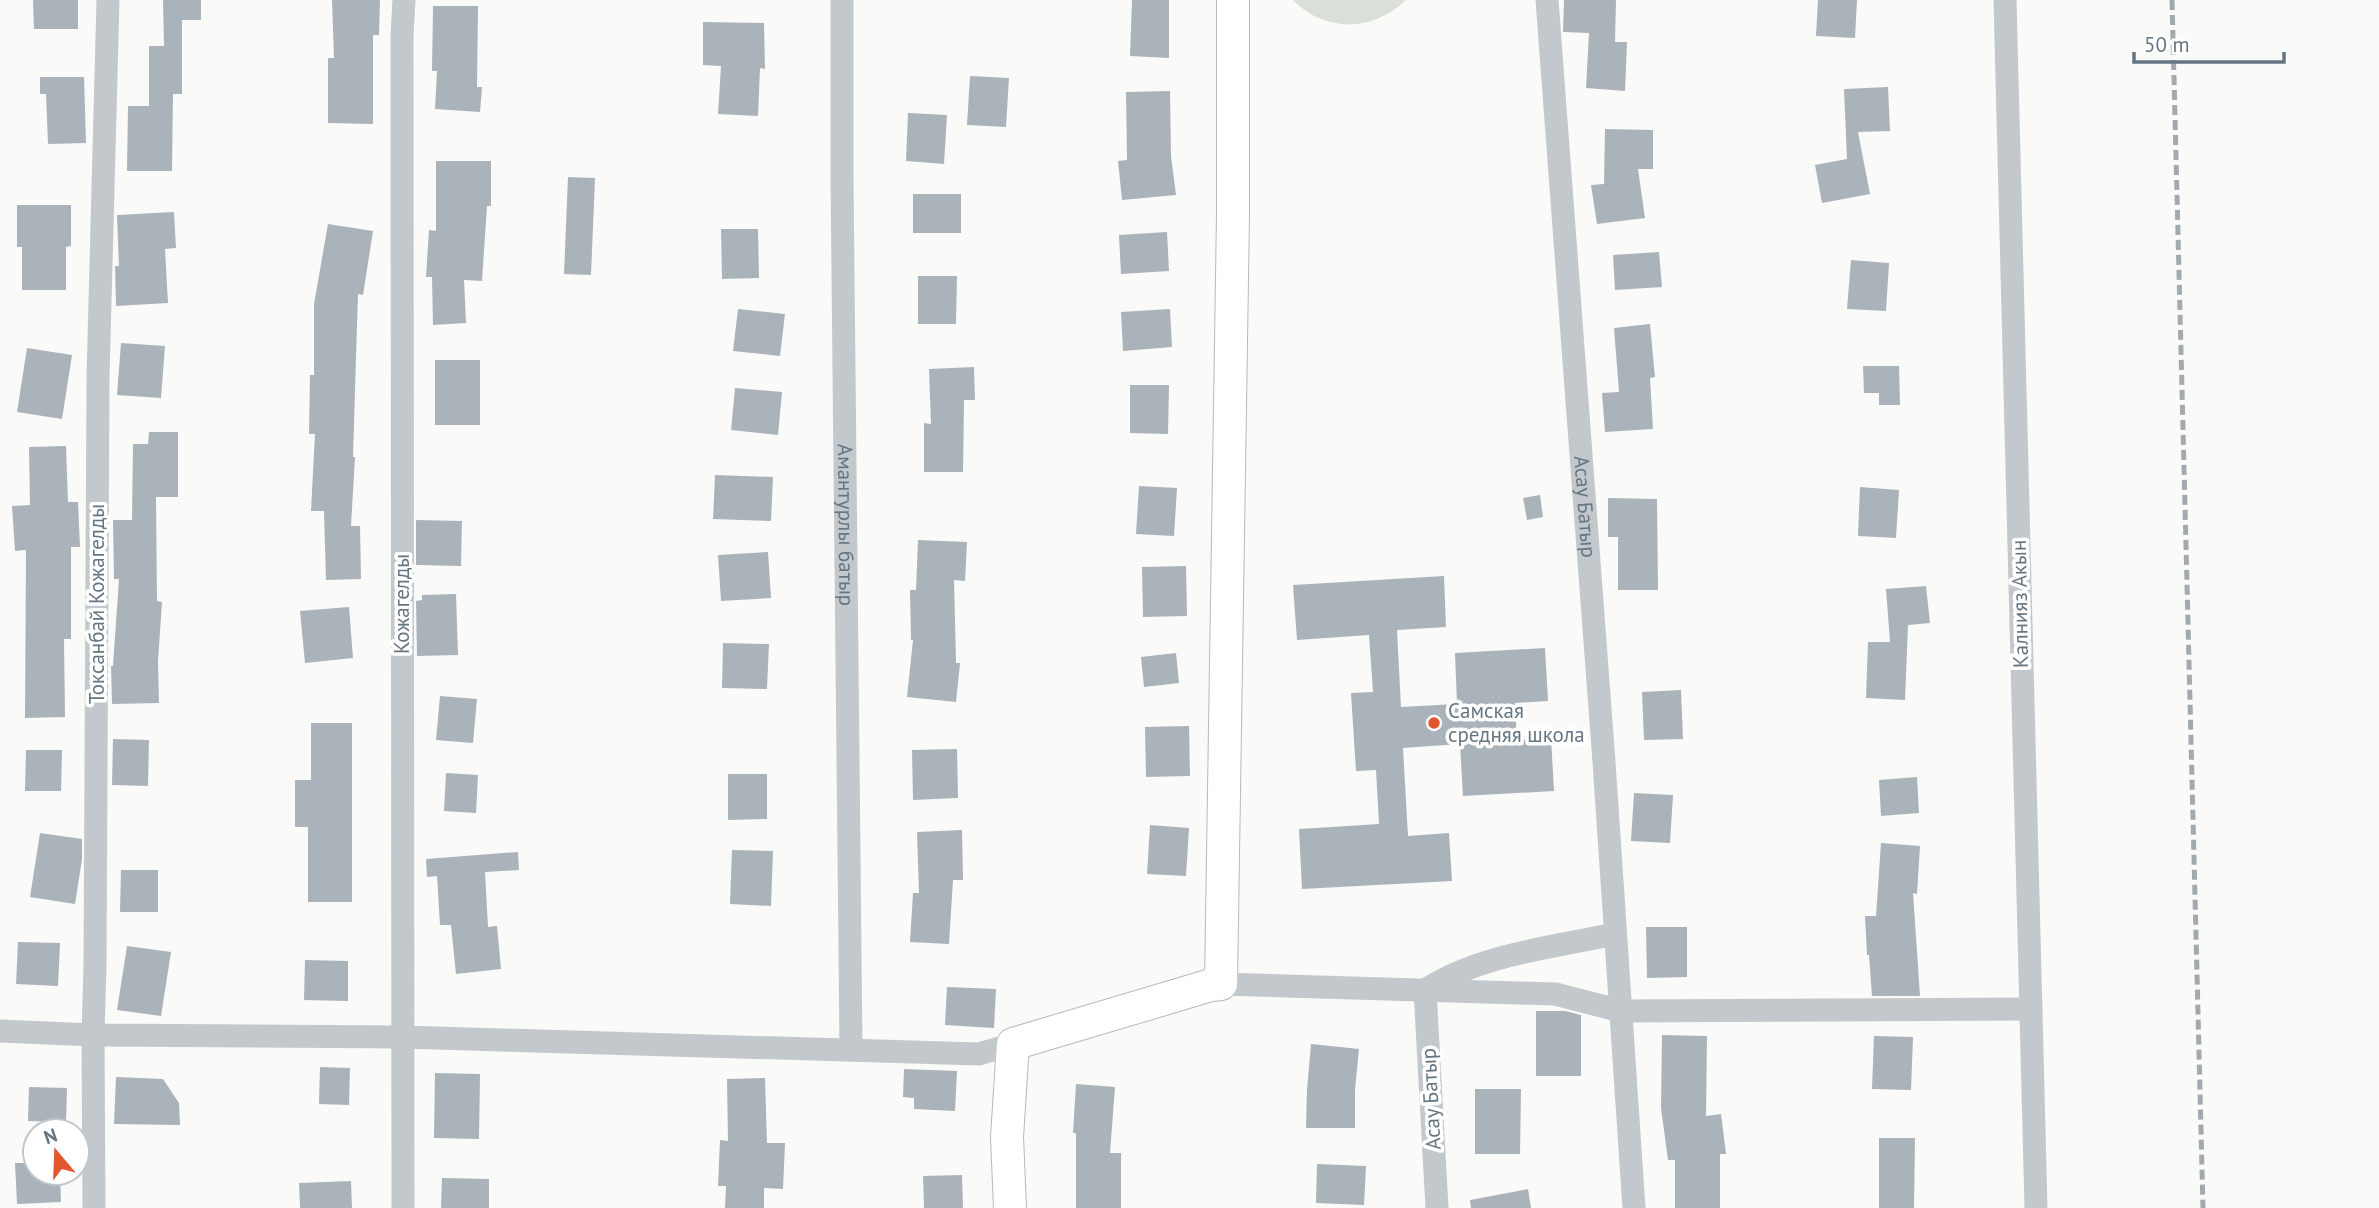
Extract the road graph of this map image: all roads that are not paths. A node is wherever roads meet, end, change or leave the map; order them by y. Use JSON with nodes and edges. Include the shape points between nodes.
{"nodes":[{"id":1,"x":108,"y":0,"type":"edge"},
{"id":2,"x":404,"y":0,"type":"edge"},
{"id":3,"x":842,"y":0,"type":"edge"},
{"id":4,"x":1233,"y":0,"type":"edge"},
{"id":5,"x":1546,"y":0,"type":"edge"},
{"id":6,"x":2005,"y":0,"type":"edge"},
{"id":7,"x":1614,"y":934,"type":"junction"},
{"id":8,"x":1222,"y":984,"type":"junction"},
{"id":9,"x":1425,"y":990,"type":"junction"},
{"id":10,"x":2031,"y":1009,"type":"junction"},
{"id":11,"x":1621,"y":1011,"type":"junction"},
{"id":12,"x":0,"y":1031,"type":"edge"},
{"id":13,"x":93,"y":1035,"type":"junction"},
{"id":14,"x":402,"y":1037,"type":"junction"},
{"id":15,"x":1013,"y":1044,"type":"junction"},
{"id":16,"x":851,"y":1049,"type":"junction"},
{"id":17,"x":94,"y":1208,"type":"edge"},
{"id":18,"x":403,"y":1208,"type":"edge"},
{"id":19,"x":1010,"y":1208,"type":"edge"},
{"id":20,"x":1437,"y":1208,"type":"edge"},
{"id":21,"x":1634,"y":1208,"type":"edge"},
{"id":22,"x":2036,"y":1208,"type":"edge"}],
"edges":[{"from":1,"to":13,"type":"street","name":"Токсанбай Кожагелды","via":[[98,377]]},
{"from":2,"to":14,"type":"street","name":"Кожагелды"},
{"from":3,"to":16,"type":"street","name":"Амантурлы батыр"},
{"from":4,"to":8,"type":"street"},
{"from":5,"to":7,"type":"street","name":"Асау Батыр"},
{"from":6,"to":10,"type":"street","name":"Калнияз Акын"},
{"from":7,"to":9,"type":"street","via":[[1488,961]]},
{"from":7,"to":11,"type":"street","name":"Асау Батыр"},
{"from":8,"to":9,"type":"street"},
{"from":8,"to":15,"type":"street"},
{"from":9,"to":11,"type":"street","via":[[1555,994]]},
{"from":9,"to":20,"type":"street","name":"Асау Батыр"},
{"from":10,"to":11,"type":"street"},
{"from":10,"to":22,"type":"street","name":"Калнияз Акын"},
{"from":11,"to":21,"type":"street","name":"Асау Батыр"},
{"from":12,"to":13,"type":"street"},
{"from":13,"to":14,"type":"street"},
{"from":13,"to":17,"type":"street","name":"Токсанбай Кожагелды"},
{"from":14,"to":16,"type":"street"},
{"from":14,"to":18,"type":"street","name":"Кожагелды"},
{"from":15,"to":16,"type":"street","via":[[979,1054]]},
{"from":15,"to":19,"type":"street","via":[[1007,1137]]}]}
